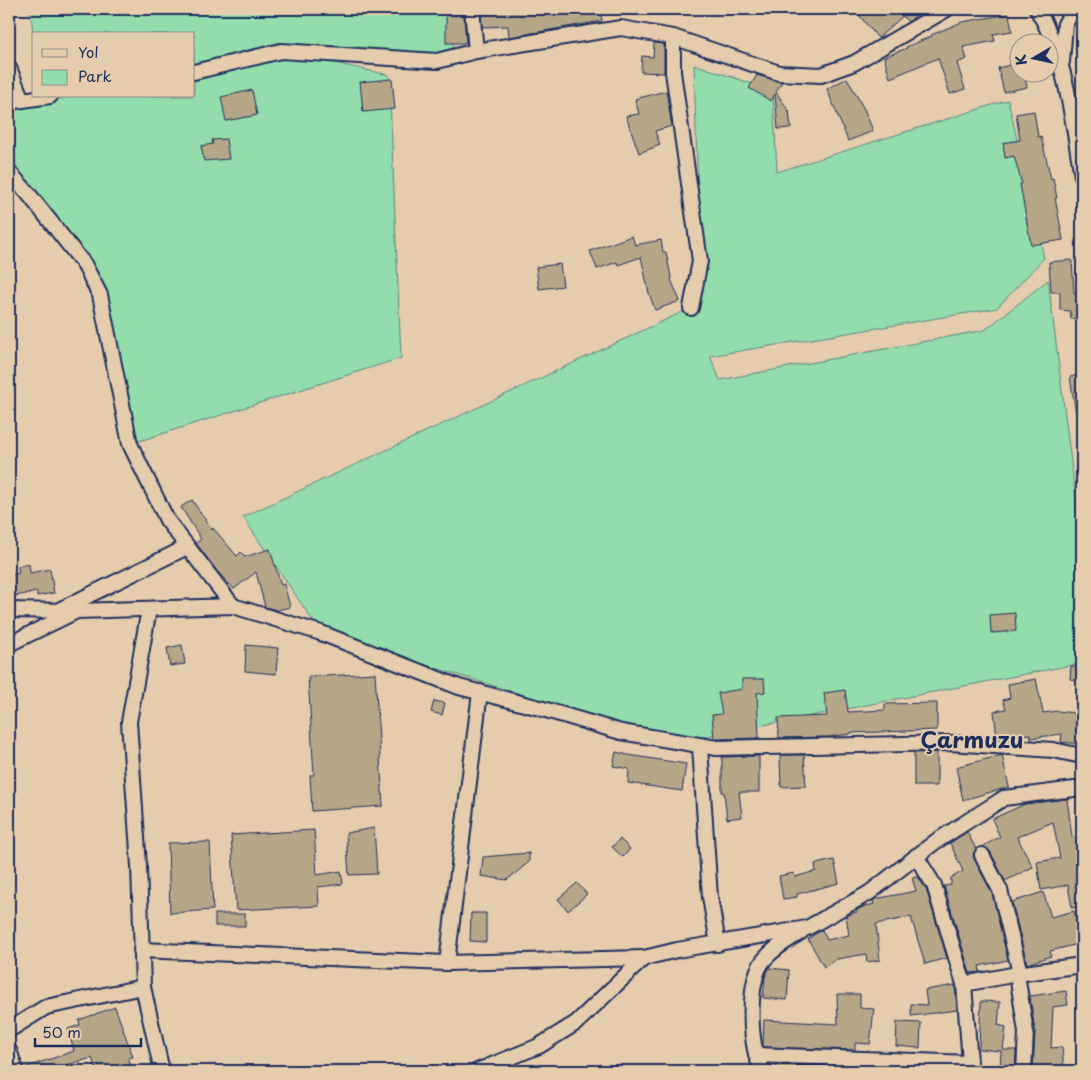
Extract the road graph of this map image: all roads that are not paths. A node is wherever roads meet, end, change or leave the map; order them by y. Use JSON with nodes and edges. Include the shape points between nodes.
{"nodes":[{"id":1,"x":472,"y":9,"type":"edge"},
{"id":2,"x":947,"y":9,"type":"edge"},
{"id":3,"x":1037,"y":9,"type":"edge"},
{"id":4,"x":1074,"y":9,"type":"edge"},
{"id":5,"x":673,"y":38,"type":"junction"},
{"id":6,"x":476,"y":51,"type":"junction"},
{"id":7,"x":9,"y":68,"type":"edge"},
{"id":8,"x":1062,"y":68,"type":"junction"},
{"id":9,"x":195,"y":72,"type":"edge"},
{"id":10,"x":36,"y":98,"type":"edge"},
{"id":11,"x":15,"y":101,"type":"edge"},
{"id":12,"x":9,"y":172,"type":"edge"},
{"id":13,"x":1082,"y":176,"type":"edge"},
{"id":14,"x":691,"y":308,"type":"dead end"},
{"id":15,"x":187,"y":547,"type":"junction"},
{"id":16,"x":233,"y":606,"type":"junction"},
{"id":17,"x":149,"y":609,"type":"junction"},
{"id":18,"x":9,"y":610,"type":"edge"},
{"id":19,"x":56,"y":611,"type":"junction"},
{"id":20,"x":77,"y":612,"type":"junction"},
{"id":21,"x":9,"y":644,"type":"edge"},
{"id":22,"x":480,"y":692,"type":"junction"},
{"id":23,"x":700,"y":747,"type":"junction"},
{"id":24,"x":1082,"y":756,"type":"edge"},
{"id":25,"x":1082,"y":788,"type":"edge"},
{"id":26,"x":982,"y":855,"type":"dead end"},
{"id":27,"x":916,"y":856,"type":"junction"},
{"id":28,"x":806,"y":928,"type":"junction"},
{"id":29,"x":718,"y":944,"type":"junction"},
{"id":30,"x":142,"y":950,"type":"junction"},
{"id":31,"x":644,"y":958,"type":"junction"},
{"id":32,"x":447,"y":963,"type":"junction"},
{"id":33,"x":1082,"y":965,"type":"edge"},
{"id":34,"x":1018,"y":974,"type":"junction"},
{"id":35,"x":964,"y":984,"type":"junction"},
{"id":36,"x":142,"y":987,"type":"junction"},
{"id":37,"x":9,"y":1030,"type":"edge"},
{"id":38,"x":9,"y":1050,"type":"edge"},
{"id":39,"x":756,"y":1055,"type":"junction"},
{"id":40,"x":969,"y":1067,"type":"edge"},
{"id":41,"x":16,"y":1071,"type":"edge"},
{"id":42,"x":162,"y":1071,"type":"edge"},
{"id":43,"x":478,"y":1071,"type":"edge"},
{"id":44,"x":763,"y":1071,"type":"edge"},
{"id":45,"x":1024,"y":1071,"type":"edge"}],
"edges":[{"from":1,"to":6,"type":"street"},
{"from":2,"to":5,"type":"street","via":[[854,63],[820,75],[779,73]]},
{"from":3,"to":8,"type":"street"},
{"from":4,"to":8,"type":"street","via":[[1065,24]]},
{"from":5,"to":6,"type":"street","via":[[621,28]]},
{"from":5,"to":14,"type":"street","via":[[673,72],[700,260]]},
{"from":6,"to":9,"type":"street","via":[[437,61],[280,51]]},
{"from":7,"to":11,"type":"street"},
{"from":8,"to":13,"type":"street"},
{"from":10,"to":11,"type":"street"},
{"from":12,"to":15,"type":"street","via":[[84,264],[100,295],[130,444],[167,520]]},
{"from":15,"to":16,"type":"street"},
{"from":15,"to":19,"type":"street"},
{"from":16,"to":17,"type":"street"},
{"from":16,"to":22,"type":"street","via":[[321,633],[459,687]]},
{"from":17,"to":20,"type":"street"},
{"from":17,"to":30,"type":"street","via":[[129,722]]},
{"from":18,"to":19,"type":"street"},
{"from":19,"to":20,"type":"street"},
{"from":20,"to":21,"type":"street"},
{"from":22,"to":23,"type":"street","via":[[621,732]]},
{"from":22,"to":32,"type":"street"},
{"from":23,"to":24,"type":"street","via":[[950,743],[1053,750]]},
{"from":23,"to":29,"type":"street","via":[[710,897]]},
{"from":25,"to":27,"type":"street","via":[[1004,798]]},
{"from":26,"to":34,"type":"street","via":[[1000,890]]},
{"from":27,"to":28,"type":"street","via":[[868,893]]},
{"from":27,"to":35,"type":"street","via":[[934,885]]},
{"from":28,"to":29,"type":"street"},
{"from":28,"to":39,"type":"street","via":[[775,949],[763,961],[757,976],[752,997]]},
{"from":29,"to":31,"type":"street"},
{"from":30,"to":32,"type":"street"},
{"from":30,"to":36,"type":"street"},
{"from":31,"to":32,"type":"street"},
{"from":31,"to":43,"type":"street","via":[[576,1022],[539,1046]]},
{"from":33,"to":34,"type":"street"},
{"from":34,"to":35,"type":"street"},
{"from":34,"to":45,"type":"street","via":[[1026,1032]]},
{"from":35,"to":40,"type":"street"},
{"from":36,"to":37,"type":"street","via":[[46,1007]]},
{"from":36,"to":42,"type":"street"},
{"from":38,"to":41,"type":"street"},
{"from":39,"to":40,"type":"street"},
{"from":39,"to":44,"type":"street"}]}
